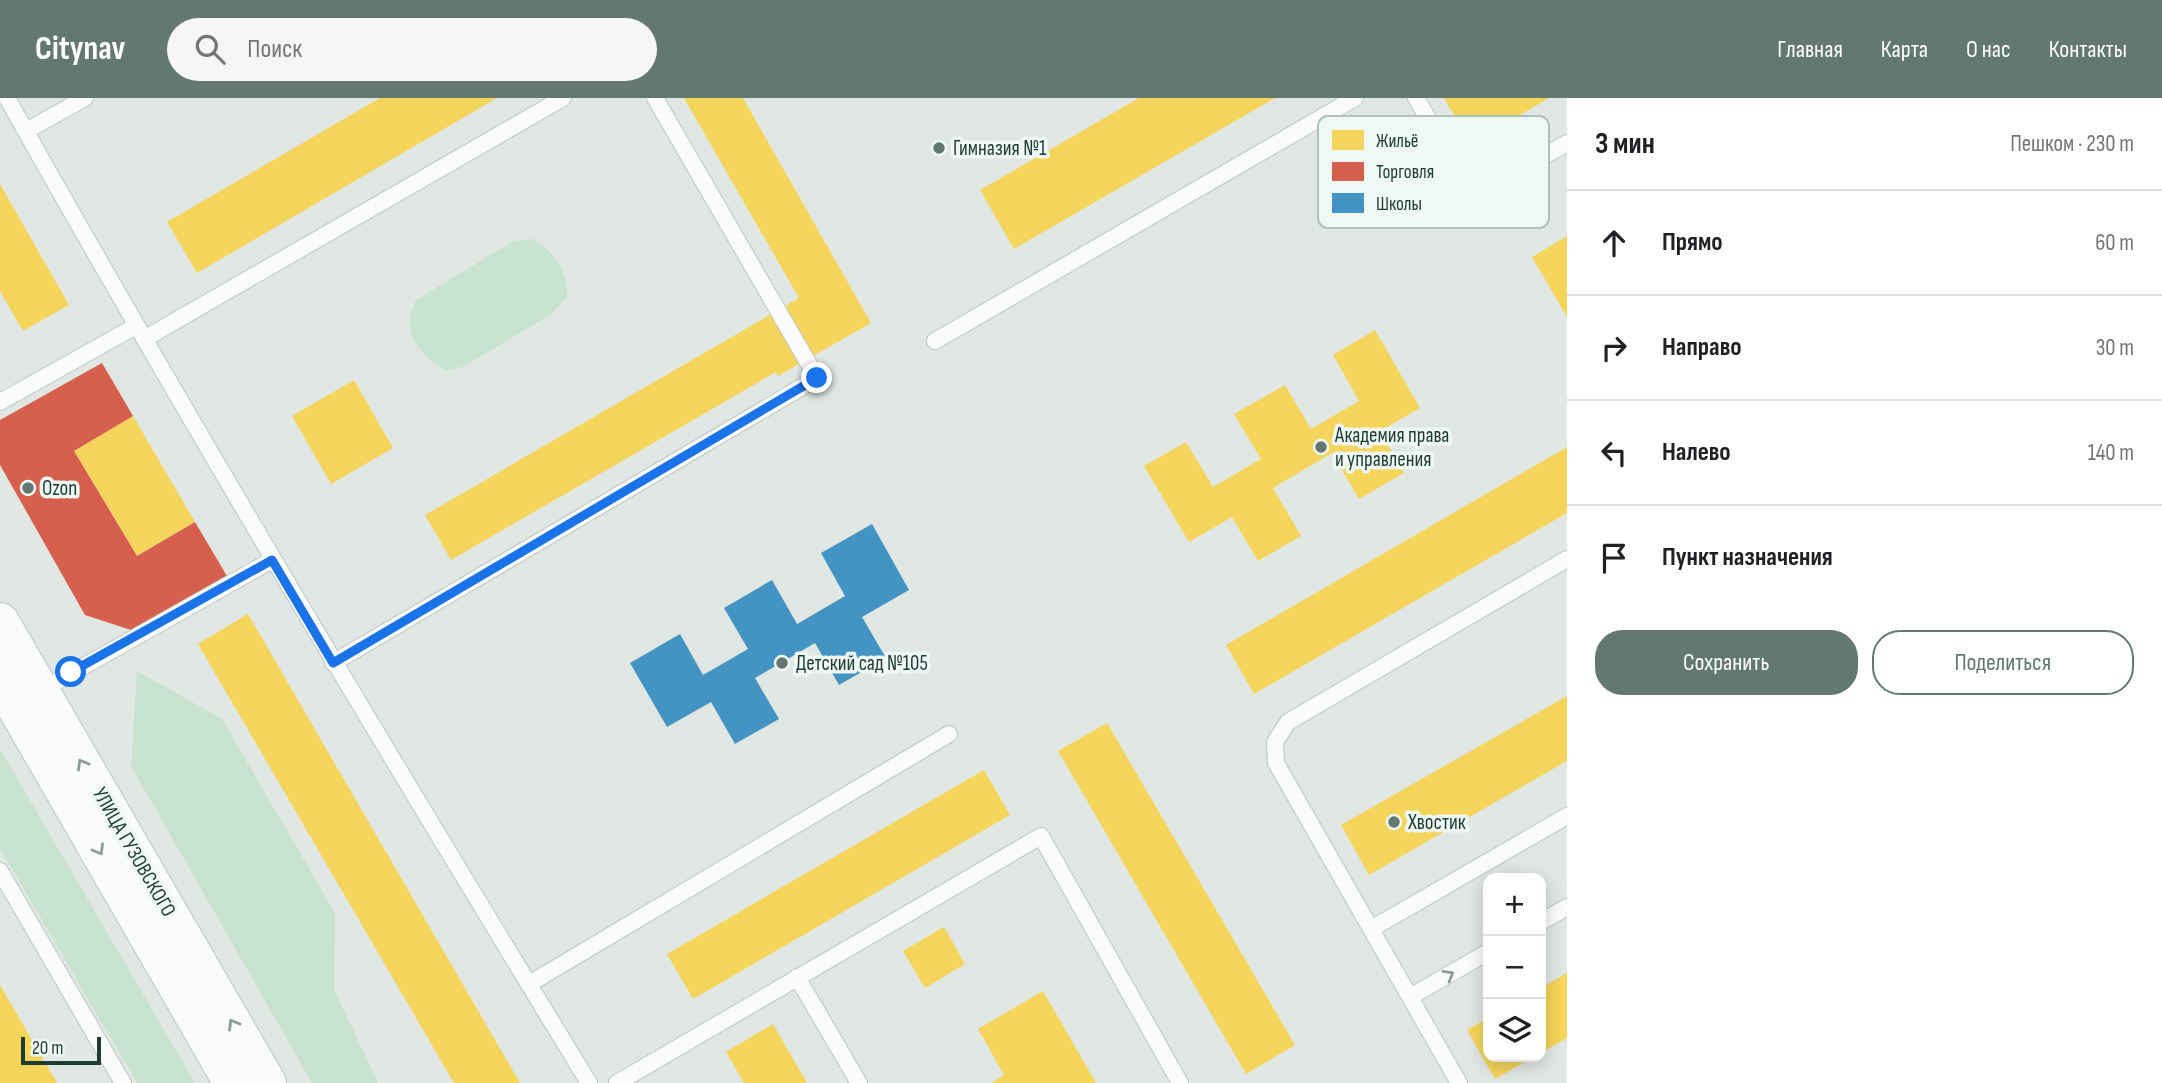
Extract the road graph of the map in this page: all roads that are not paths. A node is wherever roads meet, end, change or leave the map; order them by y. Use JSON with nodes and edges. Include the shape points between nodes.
{"nodes":[{"id":1,"x":7,"y":98,"type":"edge"},
{"id":2,"x":85,"y":98,"type":"edge"},
{"id":3,"x":564,"y":98,"type":"edge"},
{"id":4,"x":655,"y":98,"type":"edge"},
{"id":5,"x":1355,"y":98,"type":"edge"},
{"id":6,"x":1416,"y":98,"type":"edge"},
{"id":7,"x":1324,"y":116,"type":"edge"},
{"id":8,"x":1426,"y":116,"type":"edge"},
{"id":9,"x":1318,"y":119,"type":"edge"},
{"id":10,"x":26,"y":131,"type":"junction"},
{"id":11,"x":1567,"y":142,"type":"edge"},
{"id":12,"x":1549,"y":152,"type":"edge"},
{"id":13,"x":140,"y":333,"type":"junction"},
{"id":14,"x":935,"y":341,"type":"dead end"},
{"id":15,"x":0,"y":402,"type":"edge"},
{"id":16,"x":1567,"y":559,"type":"edge"},
{"id":17,"x":272,"y":560,"type":"junction"},
{"id":18,"x":0,"y":622,"type":"edge"},
{"id":19,"x":333,"y":663,"type":"junction"},
{"id":20,"x":16,"y":683,"type":"edge"},
{"id":21,"x":949,"y":734,"type":"dead end"},
{"id":22,"x":1567,"y":816,"type":"edge"},
{"id":23,"x":0,"y":871,"type":"edge"},
{"id":24,"x":1567,"y":907,"type":"edge"},
{"id":25,"x":1546,"y":919,"type":"edge"},
{"id":26,"x":1371,"y":929,"type":"junction"},
{"id":27,"x":1483,"y":955,"type":"edge"},
{"id":28,"x":797,"y":977,"type":"junction"},
{"id":29,"x":529,"y":984,"type":"junction"},
{"id":30,"x":1410,"y":997,"type":"junction"},
{"id":31,"x":1174,"y":1081,"type":"edge"},
{"id":32,"x":123,"y":1083,"type":"edge"},
{"id":33,"x":233,"y":1083,"type":"edge"},
{"id":34,"x":267,"y":1083,"type":"edge"},
{"id":35,"x":589,"y":1083,"type":"edge"},
{"id":36,"x":617,"y":1083,"type":"edge"},
{"id":37,"x":859,"y":1083,"type":"edge"},
{"id":38,"x":1459,"y":1083,"type":"edge"}],
"edges":[{"from":1,"to":10,"type":"lane"},
{"from":2,"to":10,"type":"lane"},
{"from":3,"to":13,"type":"lane"},
{"from":4,"to":19,"type":"lane","via":[[817,378]]},
{"from":5,"to":7,"type":"lane"},
{"from":6,"to":8,"type":"lane"},
{"from":9,"to":14,"type":"lane"},
{"from":10,"to":13,"type":"lane"},
{"from":11,"to":12,"type":"lane"},
{"from":13,"to":15,"type":"lane"},
{"from":13,"to":17,"type":"lane"},
{"from":16,"to":26,"type":"lane","via":[[1288,722],[1275,742],[1276,763]]},
{"from":17,"to":19,"type":"lane"},
{"from":17,"to":20,"type":"lane"},
{"from":18,"to":20,"type":"main road","name":"УЛИЦА ГУЗОВСКОГО"},
{"from":19,"to":29,"type":"lane"},
{"from":20,"to":33,"type":"main road","name":"УЛИЦА ГУЗОВСКОГО","one_way":true},
{"from":34,"to":20,"type":"main road","name":"УЛИЦА ГУЗОВСКОГО","one_way":true},
{"from":21,"to":29,"type":"lane"},
{"from":22,"to":26,"type":"lane"},
{"from":23,"to":32,"type":"lane"},
{"from":24,"to":25,"type":"lane"},
{"from":26,"to":30,"type":"lane"},
{"from":30,"to":27,"type":"lane","one_way":true},
{"from":28,"to":31,"type":"lane","via":[[1041,836]]},
{"from":28,"to":36,"type":"lane"},
{"from":28,"to":37,"type":"lane"},
{"from":29,"to":35,"type":"lane"},
{"from":30,"to":38,"type":"lane"}]}
